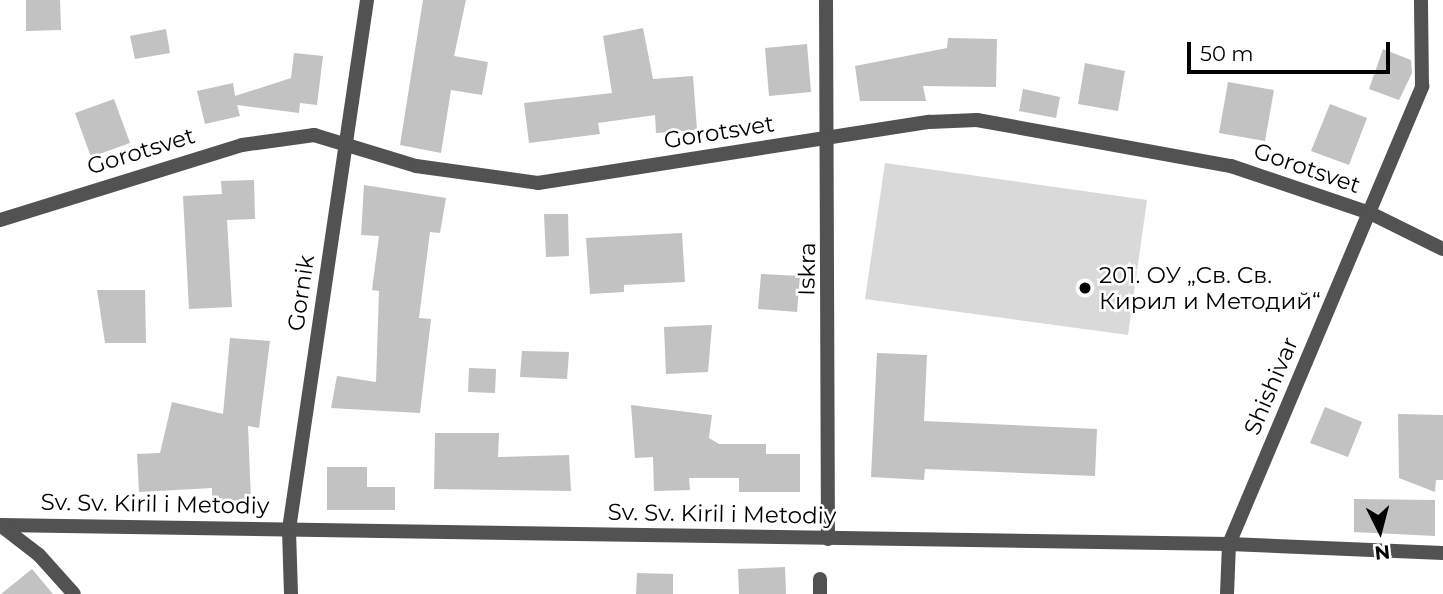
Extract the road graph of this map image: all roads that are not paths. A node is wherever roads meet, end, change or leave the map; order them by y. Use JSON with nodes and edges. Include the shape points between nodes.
{"nodes":[{"id":1,"x":367,"y":0,"type":"edge"},
{"id":2,"x":826,"y":0,"type":"edge"},
{"id":3,"x":1421,"y":0,"type":"edge"},
{"id":4,"x":831,"y":138,"type":"junction"},
{"id":5,"x":346,"y":142,"type":"junction"},
{"id":6,"x":1370,"y":213,"type":"junction"},
{"id":7,"x":0,"y":220,"type":"edge"},
{"id":8,"x":1443,"y":249,"type":"edge"},
{"id":9,"x":0,"y":525,"type":"edge"},
{"id":10,"x":289,"y":529,"type":"junction"},
{"id":11,"x":828,"y":539,"type":"junction"},
{"id":12,"x":1229,"y":544,"type":"junction"},
{"id":13,"x":1443,"y":553,"type":"edge"},
{"id":14,"x":74,"y":594,"type":"edge"},
{"id":15,"x":291,"y":594,"type":"edge"},
{"id":16,"x":1227,"y":594,"type":"edge"}],
"edges":[{"from":1,"to":5,"type":"street","name":"Gornik"},
{"from":2,"to":4,"type":"street","name":"Iskra"},
{"from":3,"to":6,"type":"street","name":"Shishivar","via":[[1425,73]]},
{"from":4,"to":5,"type":"street","name":"Gorotsvet","via":[[538,183],[416,166]]},
{"from":4,"to":6,"type":"street","name":"Gorotsvet","via":[[977,120],[1080,134],[1231,166]]},
{"from":4,"to":11,"type":"street","name":"Iskra"},
{"from":5,"to":7,"type":"street","name":"Gorotsvet","via":[[314,135],[242,145]]},
{"from":5,"to":10,"type":"street","name":"Gornik"},
{"from":6,"to":8,"type":"street","name":"Gorotsvet"},
{"from":6,"to":12,"type":"street","name":"Shishivar"},
{"from":9,"to":10,"type":"street","name":"Sv. Sv. Kiril i Metodiy"},
{"from":9,"to":14,"type":"street","via":[[40,555]]},
{"from":10,"to":11,"type":"street","name":"Sv. Sv. Kiril i Metodiy"},
{"from":10,"to":15,"type":"street","name":"Gornik"},
{"from":11,"to":12,"type":"street","name":"Sv. Sv. Kiril i Metodiy"},
{"from":12,"to":13,"type":"street","name":"Sv. Sv. Kiril i Metodiy"},
{"from":12,"to":16,"type":"street","name":"Shishivar"}]}
